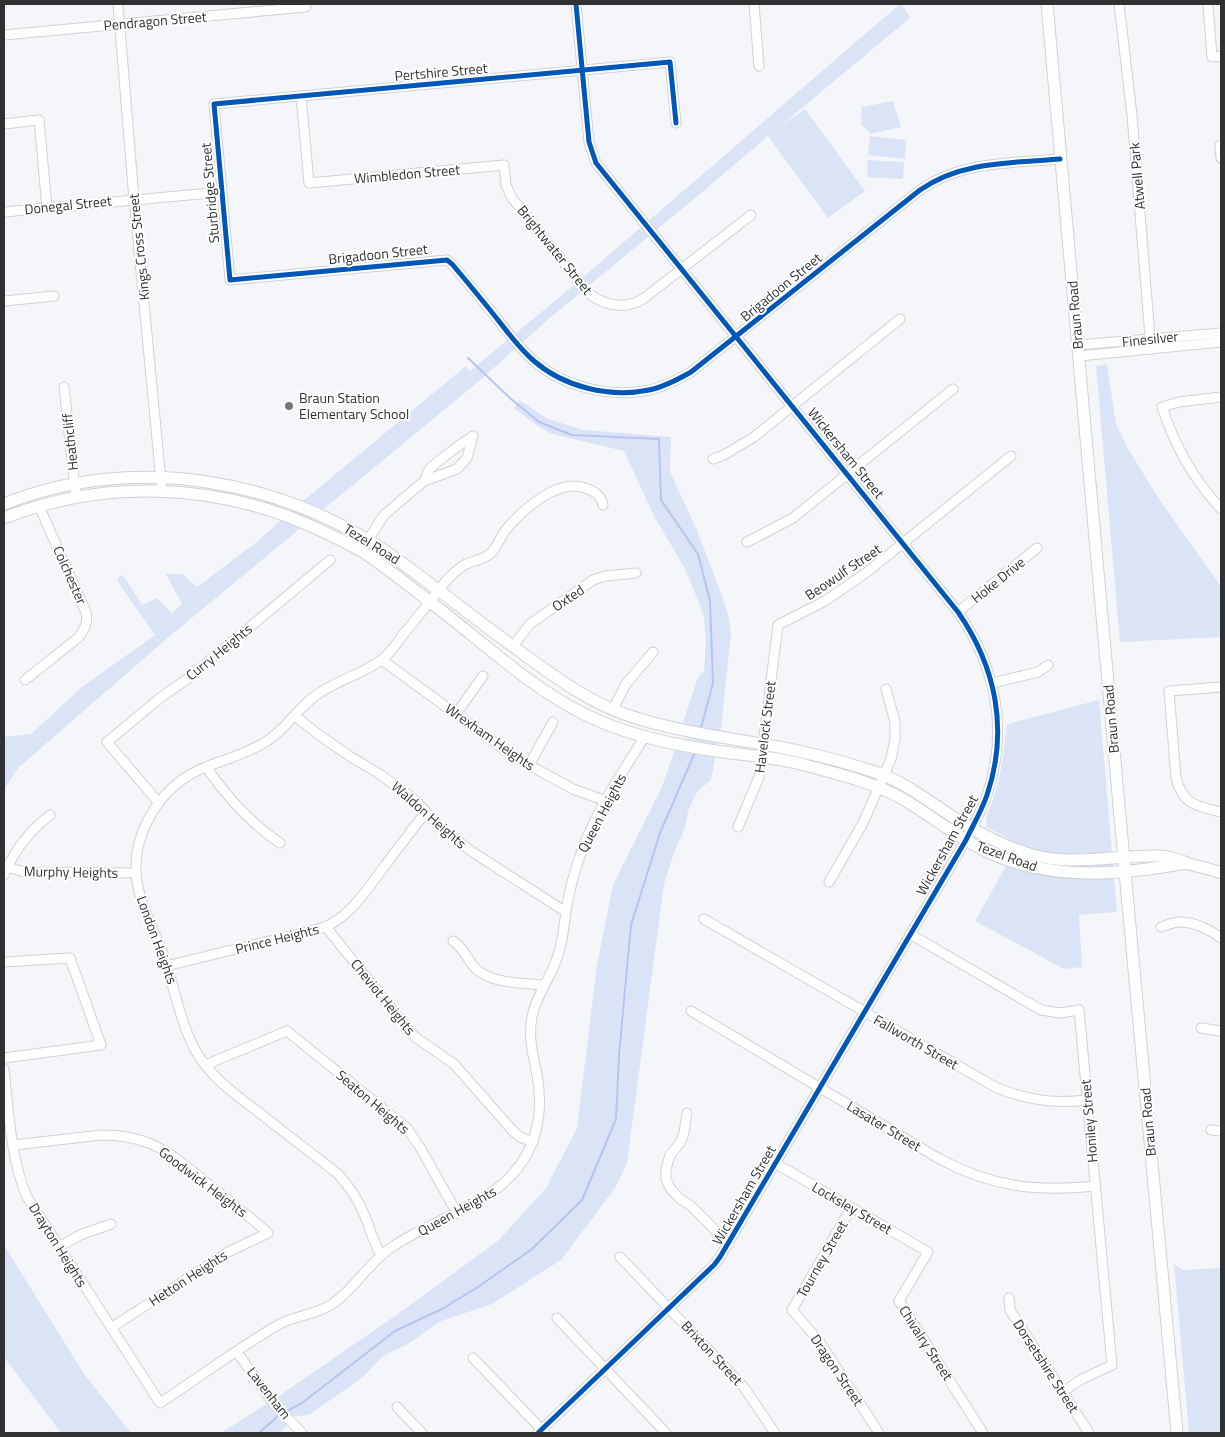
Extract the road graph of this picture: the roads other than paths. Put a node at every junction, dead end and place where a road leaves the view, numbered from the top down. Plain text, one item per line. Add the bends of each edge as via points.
1 (118, 4) edge
2 (576, 4) edge
3 (754, 4) edge
4 (1048, 4) edge
5 (1119, 4) edge
6 (1208, 4) edge
7 (306, 7) dead end
8 (118, 24) junction
9 (4, 35) edge
10 (1217, 56) edge
11 (759, 66) dead end
12 (582, 70) junction
13 (301, 96) junction
14 (214, 104) joint
15 (676, 123) dead end
16 (4, 124) edge
17 (1221, 145) edge
18 (1221, 158) edge
19 (1060, 159) junction
20 (504, 165) joint
21 (221, 192) junction
22 (134, 199) junction
23 (47, 208) junction
24 (4, 212) edge
25 (751, 215) dead end
26 (681, 269) junction
27 (230, 280) joint
28 (54, 296) dead end
29 (4, 301) edge
30 (900, 319) dead end
31 (1221, 333) edge
32 (737, 337) junction
33 (1150, 340) junction
34 (1221, 342) edge
35 (1151, 349) junction
36 (1078, 351) junction
37 (64, 386) dead end
38 (953, 389) dead end
39 (1221, 397) edge
40 (793, 405) junction
41 (1011, 456) dead end
42 (713, 459) dead end
43 (848, 474) junction
44 (424, 481) junction
45 (74, 484) junction
46 (162, 485) junction
47 (76, 497) junction
48 (4, 504) edge
49 (603, 505) dead end
50 (39, 506) junction
51 (1221, 509) edge
52 (4, 518) edge
53 (368, 540) junction
54 (747, 542) dead end
55 (904, 542) junction
56 (1037, 548) dead end
57 (330, 560) dead end
58 (636, 573) dead end
59 (438, 591) junction
60 (430, 602) junction
61 (958, 612) junction
62 (778, 625) joint
63 (513, 646) junction
64 (653, 652) dead end
65 (382, 660) junction
66 (1048, 665) dead end
67 (483, 676) dead end
68 (25, 680) dead end
69 (992, 683) junction
70 (1221, 687) edge
71 (886, 689) dead end
72 (613, 709) junction
73 (456, 714) junction
74 (295, 716) junction
75 (553, 722) dead end
76 (701, 734) junction
77 (645, 736) junction
78 (762, 744) junction
79 (697, 747) junction
80 (760, 757) junction
81 (529, 765) junction
82 (206, 768) junction
83 (884, 775) junction
84 (878, 787) junction
85 (606, 801) junction
86 (159, 803) junction
87 (426, 812) junction
88 (1221, 812) edge
89 (50, 815) dead end
90 (738, 826) dead end
91 (972, 828) junction
92 (966, 840) junction
93 (280, 843) dead end
94 (1124, 858) junction
95 (1186, 863) junction
96 (6, 871) edge
97 (1125, 872) junction
98 (1221, 872) edge
99 (136, 873) junction
100 (829, 882) dead end
101 (566, 912) junction
102 (704, 919) dead end
103 (326, 927) junction
104 (1160, 927) dead end
105 (910, 934) junction
106 (1221, 938) edge
107 (453, 942) dead end
108 (4, 962) edge
109 (166, 966) junction
110 (544, 985) junction
111 (691, 1011) dead end
112 (864, 1011) junction
113 (1201, 1028) dead end
114 (1221, 1031) edge
115 (4, 1058) edge
116 (205, 1065) junction
117 (4, 1069) edge
118 (820, 1086) junction
119 (1087, 1100) junction
120 (687, 1113) dead end
121 (1211, 1130) dead end
122 (1221, 1131) edge
123 (532, 1142) junction
124 (14, 1145) junction
125 (775, 1163) junction
126 (1095, 1186) junction
127 (851, 1208) junction
128 (457, 1213) junction
129 (111, 1224) dead end
130 (268, 1233) joint
131 (729, 1244) junction
132 (59, 1246) junction
133 (928, 1252) joint
134 (381, 1255) junction
135 (620, 1257) dead end
136 (1009, 1298) dead end
137 (669, 1307) junction
138 (792, 1310) joint
139 (557, 1318) dead end
140 (111, 1328) junction
141 (237, 1352) junction
142 (473, 1358) dead end
143 (605, 1369) junction
144 (1062, 1392) junction
145 (160, 1404) joint
146 (397, 1407) dead end
147 (542, 1432) edge
148 (302, 1433) edge
149 (422, 1433) edge
150 (666, 1433) edge
151 (775, 1433) edge
152 (879, 1433) edge
153 (983, 1433) edge
154 (1089, 1433) edge
155 (1177, 1433) edge

1 - 8 street, Kings Cross Street
2 - 12 street, Wickersham Street
3 - 11 street
4 - 19 main road, Braun Road
5 - 33 street, Atwell Park via 1132,115
6 - 10 street
7 - 8 street, Pendragon Street
8 - 9 street, Pendragon Street
8 - 22 street, Kings Cross Street
12 - 13 street, Pertshire Street
12 - 15 street, Pertshire Street via 670,62
12 - 26 street, Wickersham Street via 589,142 596,162
13 - 14 street, Pertshire Street
13 - 20 street, Wimbledon Street via 309,183
14 - 21 street, Sturbridge Street
16 - 23 street via 39,120
17 - 18 street
19 - 32 street, Brigadoon Street via 973,167 940,178 912,196
19 - 36 main road, Braun Road
20 - 26 street, Brightwater Street via 506,185 512,198 589,294 600,302 622,306 639,301
21 - 22 street, Donegal Street
21 - 27 street, Sturbridge Street
22 - 23 street, Donegal Street
22 - 46 street, Kings Cross Street
23 - 24 street, Donegal Street
25 - 26 street, Brightwater Street
26 - 32 street, Wickersham Street
27 - 32 street, Brigadoon Street via 447,260 535,362 574,384 609,392 635,392 664,386 691,372
28 - 29 street
30 - 40 street
31 - 33 street, Finesilver
32 - 40 street, Wickersham Street
33 - 35 street, Atwell Park
33 - 36 street, Finesilver
34 - 35 street, Finesilver
35 - 36 street, Finesilver
36 - 94 main road, Braun Road
37 - 45 street, Heathcliff
38 - 43 street
39 - 51 street via 1162,407 1180,453
40 - 42 street via 740,446
40 - 43 street, Wickersham Street
41 - 55 street, Beowulf Street
43 - 54 street via 793,518
43 - 55 street, Wickersham Street
44 - 44 street via 457,469 467,458 473,436 436,463
44 - 53 street via 384,515
45 - 46 main road, Tezel Road via 120,478
45 - 47 street, Heathcliff
45 - 48 main road, Tezel Road
46 - 47 main road, Tezel Road
46 - 53 main road, Tezel Road via 215,484 270,496 337,522
46 - 60 main road, Tezel Road via 283,514 362,552
47 - 50 main road, Tezel Road
49 - 59 street, London Heights via 598,494 584,487 553,490 512,523 491,553 456,571
50 - 52 main road, Tezel Road
50 - 68 street, Colchester via 87,618 79,637
53 - 59 main road, Tezel Road
55 - 61 street, Wickersham Street
55 - 62 street, Beowulf Street via 824,601
56 - 61 street, Hoke Drive
57 - 86 street, Curry Heights via 108,742
58 - 63 street, Oxted via 593,580 530,624
59 - 60 street, London Heights
59 - 63 main road, Tezel Road
60 - 65 street, London Heights
60 - 77 main road, Tezel Road via 522,673 587,716
61 - 69 street, Wickersham Street via 979,646
62 - 78 street, Havelock Street
63 - 72 main road, Tezel Road via 591,700
64 - 72 street via 626,684
65 - 73 street, Wrexham Heights
65 - 74 street, London Heights via 315,696
66 - 69 street via 1038,672
67 - 73 street
69 - 91 street, Wickersham Street via 998,728 996,758 987,796
70 - 88 street via 1168,691 1178,788 1197,806
71 - 83 street via 894,714 895,739
72 - 76 main road, Tezel Road
73 - 81 street, Wrexham Heights
74 - 82 street, London Heights via 256,748
74 - 87 street, Waldon Heights via 397,786
75 - 81 street
76 - 78 main road, Tezel Road
76 - 79 street
77 - 79 main road, Tezel Road
77 - 85 street, Queen Heights
78 - 80 street, Havelock Street
78 - 83 main road, Tezel Road via 814,754
79 - 80 main road, Tezel Road
80 - 84 main road, Tezel Road via 806,765
80 - 90 street, Havelock Street via 757,784
81 - 85 street, Wrexham Heights via 573,789
82 - 86 street, London Heights via 180,782
82 - 93 street via 236,807
83 - 84 street
83 - 91 main road, Tezel Road
84 - 92 main road, Tezel Road via 902,798
84 - 100 street via 863,823
85 - 101 street, Queen Heights via 579,856
86 - 99 street, London Heights via 141,838
87 - 101 street, Waldon Heights via 471,851
87 - 103 street, Prince Heights via 360,898 340,919
89 - 96 street via 25,838
91 - 92 street, Wickersham Street
91 - 94 main road, Tezel Road via 1034,855 1070,860
92 - 97 main road, Tezel Road via 990,853 1042,869 1089,874
92 - 105 street, Wickersham Street
94 - 95 main road, Tezel Road via 1159,856
94 - 97 main road, Braun Road
95 - 97 main road, Tezel Road
95 - 98 main road, Tezel Road
96 - 99 street, Murphy Heights
97 - 155 main road, Braun Road
99 - 109 street, London Heights via 143,906
101 - 110 street, Queen Heights via 558,958
102 - 112 street, Fallworth Street
103 - 109 street, Prince Heights
103 - 123 street, Cheviot Heights via 415,1037 454,1064 512,1131
104 - 106 street via 1189,923
105 - 112 street, Wickersham Street
105 - 119 street, Honiley Street via 1041,1010 1060,1013 1079,1010
107 - 110 street via 486,976
108 - 115 street via 70,958 101,1045
109 - 116 street, London Heights via 189,1036
110 - 123 street, Queen Heights via 534,1007 531,1027 540,1104
111 - 118 street, Lasater Street
112 - 118 street, Wickersham Street
112 - 119 street, Fallworth Street via 985,1082 1010,1093 1040,1101
113 - 114 street
116 - 128 street, Seaton Heights via 287,1032 406,1128
116 - 134 street, London Heights via 228,1088 338,1174 359,1203
117 - 124 street, Drayton Heights
118 - 125 street, Wickersham Street
118 - 126 street, Lasater Street via 938,1158 974,1175 1043,1189
119 - 126 street, Honiley Street
120 - 131 street via 680,1144 670,1154 666,1179 679,1198
121 - 122 street
123 - 128 street, Queen Heights via 517,1168 498,1189
124 - 130 street, Goodwick Heights via 101,1135 139,1140 173,1156
124 - 132 street, Drayton Heights via 18,1173 25,1191
125 - 127 street, Locksley Street
125 - 131 street, Wickersham Street
126 - 144 street, Honiley Street via 1112,1365
127 - 133 street, Locksley Street
127 - 138 street, Tourney Street
128 - 134 street, Queen Heights
129 - 132 street
130 - 140 street, Hetton Heights via 228,1252
131 - 137 street, Wickersham Street via 714,1265
132 - 140 street, Drayton Heights
133 - 153 street, Chivalry Street via 899,1301
134 - 141 street, Queen Heights via 336,1301 319,1311 278,1324
135 - 137 street, Brixton Street
136 - 144 street, Dorsetshire Street via 1010,1310
137 - 143 street, Wickersham Street
137 - 151 street, Brixton Street via 743,1386
138 - 152 street, Dragon Street via 820,1341
139 - 143 street
140 - 145 street, Drayton Heights
141 - 145 street, Queen Heights
141 - 148 street, Lavenham via 274,1404
142 - 147 street
143 - 147 street, Wickersham Street
143 - 150 street
144 - 154 street, Dorsetshire Street
146 - 149 street

